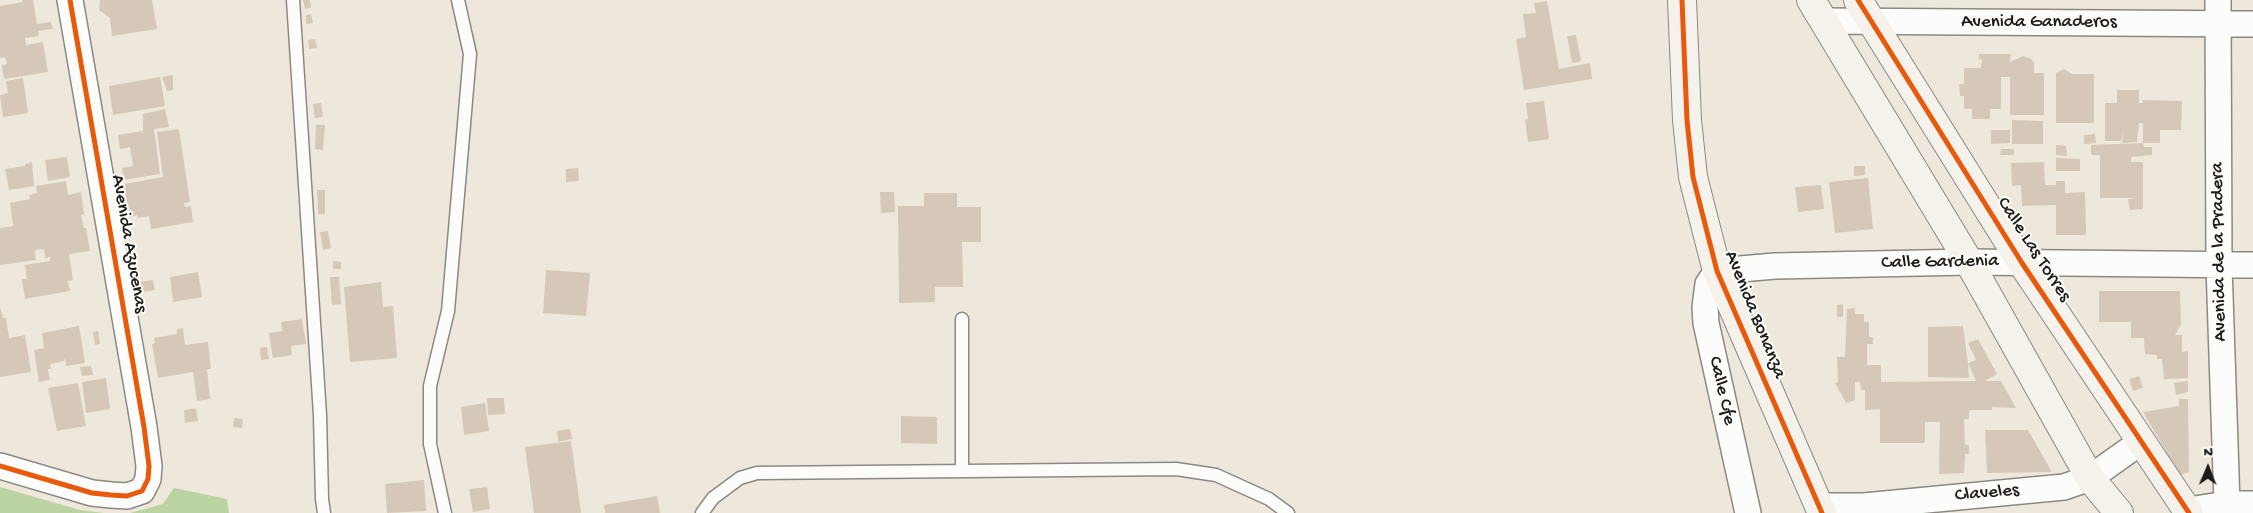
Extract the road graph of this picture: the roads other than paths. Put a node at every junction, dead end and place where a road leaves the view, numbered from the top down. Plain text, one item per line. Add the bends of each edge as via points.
1 (70, 0) edge
2 (293, 0) edge
3 (458, 0) edge
4 (1682, 0) edge
5 (1818, 11) edge
6 (1864, 11) edge
7 (2218, 12) edge
8 (2253, 24) edge
9 (1969, 262) junction
10 (2022, 263) junction
11 (2219, 266) junction
12 (2253, 266) edge
13 (1717, 271) junction
14 (962, 319) dead end
15 (2142, 441) junction
16 (0, 466) edge
17 (962, 471) junction
18 (2090, 478) junction
19 (2227, 504) junction
20 (2253, 504) edge
21 (1820, 509) edge
22 (1866, 510) edge
23 (2188, 511) edge
24 (324, 513) edge
25 (445, 513) edge
26 (702, 513) edge
27 (1288, 513) edge
28 (1748, 513) edge
29 (2119, 513) edge

1 - 16 street, Avenida Azucenas via 144,427 148,479 142,492 127,496 92,493
2 - 24 lane
3 - 25 lane via 470,54 448,311 430,386 430,444
4 - 13 street, Avenida Bonanza via 1686,120 1693,177
5 - 6 street, Avenida Ganaderos
5 - 9 street
6 - 7 street, Avenida Ganaderos
6 - 10 street, Calle Las Torres
7 - 8 street, Avenida Ganaderos
7 - 11 street, Avenida de la Pradera
9 - 10 street, Calle Gardenia
9 - 13 street, Calle Gardenia via 1775,266
9 - 18 street
10 - 11 street, Calle Gardenia
10 - 15 street, Calle Las Torres
11 - 12 street, Calle Gardenia
11 - 19 street, Avenida de la Pradera
13 - 21 street, Avenida Bonanza
13 - 28 street, Calle Cfe via 1708,284 1706,323
14 - 17 lane
15 - 18 street, Claveles
15 - 23 street, Calle Las Torres
17 - 26 lane via 757,473 740,478 714,498
17 - 27 lane via 1176,469 1216,475 1269,499
18 - 22 street, Claveles via 2064,487
18 - 29 street
19 - 20 street
19 - 23 street
21 - 22 street, Claveles

